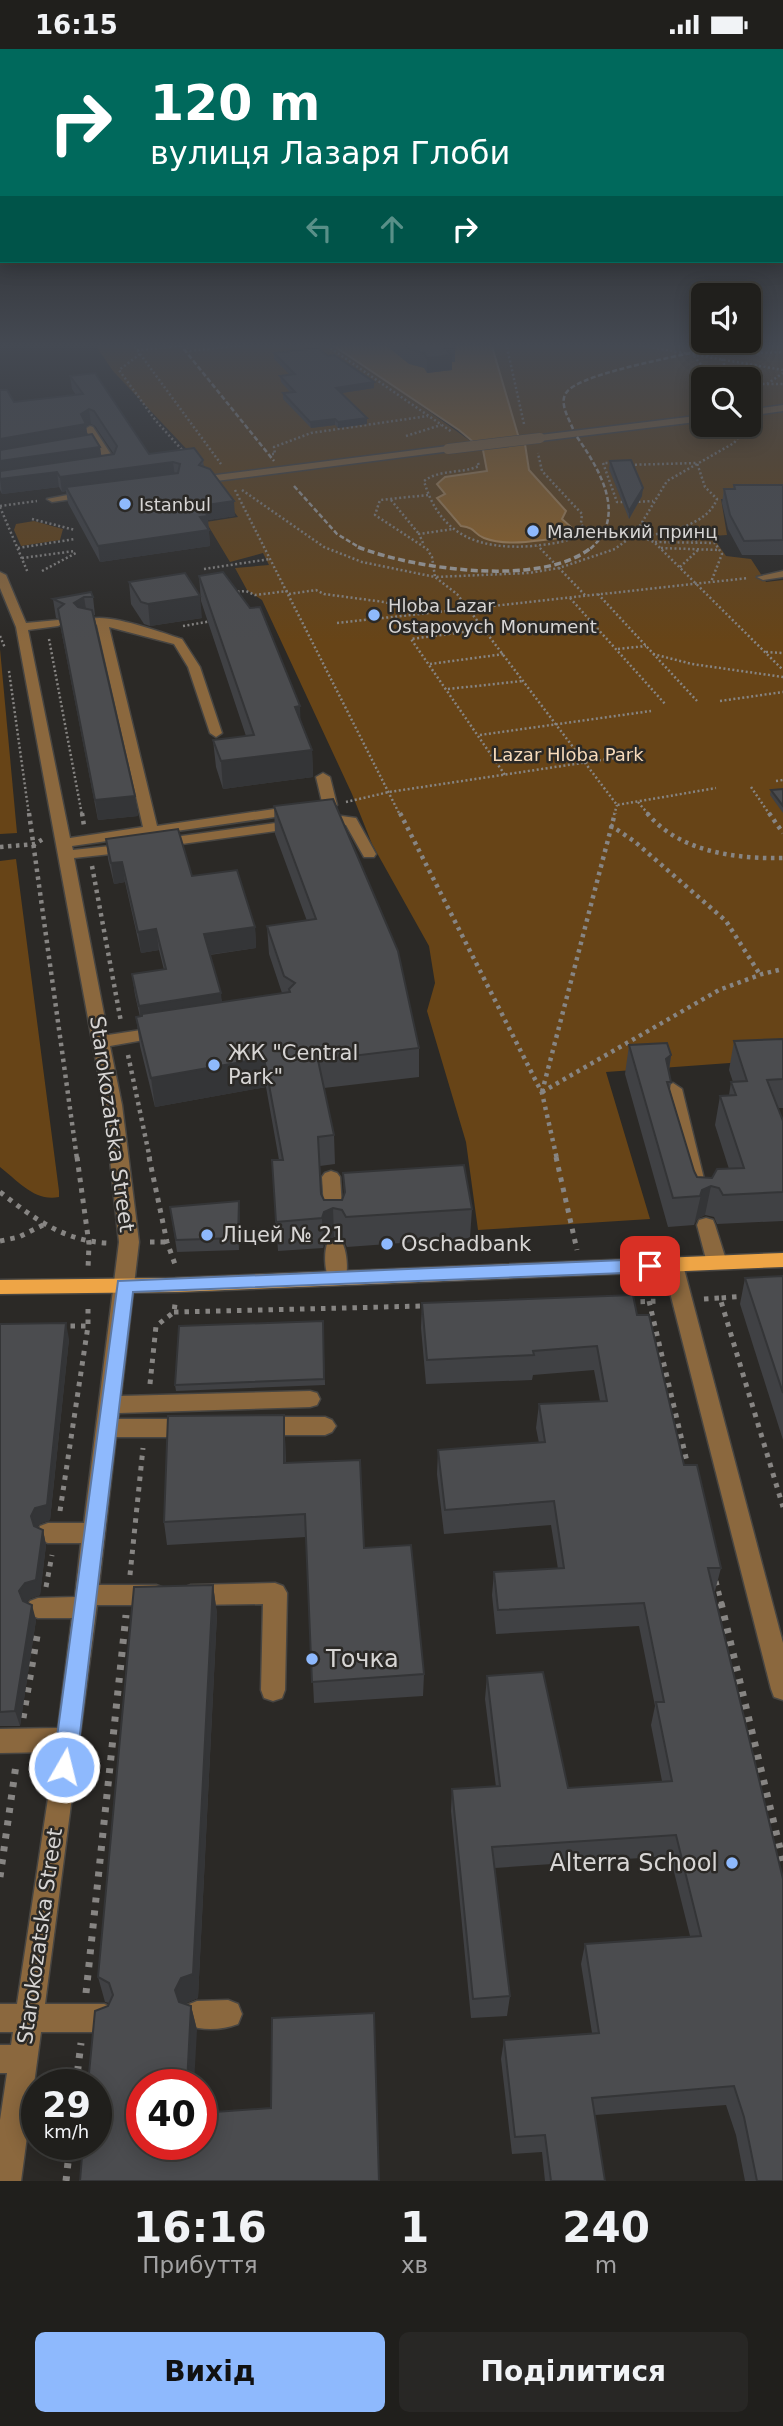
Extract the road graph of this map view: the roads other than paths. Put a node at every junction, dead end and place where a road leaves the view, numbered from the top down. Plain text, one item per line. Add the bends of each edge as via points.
1 (99, 442) edge
2 (542, 442) edge
3 (85, 470) edge
4 (210, 479) edge
5 (107, 492) edge
6 (52, 499) road end
7 (783, 574) edge
8 (0, 575) edge
9 (763, 577) road end
10 (85, 621) edge
11 (102, 621) junction
12 (58, 623) edge
13 (22, 627) junction
14 (216, 733) dead end
15 (323, 777) dead end
16 (151, 832) junction
17 (65, 849) junction
18 (369, 854) dead end
19 (178, 1029) edge
20 (101, 1041) junction
21 (673, 1089) dead end
22 (331, 1177) dead end
23 (700, 1199) edge
24 (334, 1222) edge
25 (706, 1225) dead end
26 (335, 1247) dead end
27 (783, 1260) edge
28 (717, 1263) junction
29 (673, 1265) junction
30 (337, 1277) junction
31 (125, 1285) junction
32 (0, 1287) edge
33 (310, 1399) dead end
34 (108, 1417) junction
35 (324, 1426) dead end
36 (214, 1427) edge
37 (242, 1427) edge
38 (52, 1533) road end
39 (94, 1533) junction
40 (85, 1601) junction
41 (40, 1608) road end
42 (783, 1689) edge
43 (274, 1690) dead end
44 (10, 1740) edge
45 (69, 1740) junction
46 (228, 2014) dead end
47 (197, 2015) dead end
48 (14, 2018) edge
49 (104, 2018) edge
50 (11, 2059) edge
51 (6, 2181) edge

1 - 3 street via 110,466
2 - 4 street, bridge via 448,449
5 - 6 street
7 - 9 street
8 - 13 street, Starokozatska Street
10 - 11 street
11 - 14 street via 178,642 194,667
11 - 16 street
12 - 13 street
13 - 17 street, Starokozatska Street
15 - 16 street via 330,805
16 - 17 street
17 - 18 street via 334,819 351,821
17 - 20 street, Starokozatska Street
19 - 20 street
20 - 31 street, Starokozatska Street via 129,1243
21 - 23 street
22 - 24 street
25 - 28 street
26 - 30 street
27 - 28 main road
28 - 29 main road
29 - 30 main road
29 - 42 street
30 - 31 main road
31 - 32 main road
31 - 34 street, Starokozatska Street
33 - 34 street
34 - 36 street
34 - 39 street, Starokozatska Street
35 - 37 street
38 - 39 street
39 - 40 street, Starokozatska Street
40 - 41 street
40 - 43 street via 275,1593
40 - 45 street, Starokozatska Street
44 - 45 street
45 - 48 street, Starokozatska Street
46 - 47 street
48 - 49 street
48 - 50 street, Starokozatska Street
50 - 51 street, Starokozatska Street

